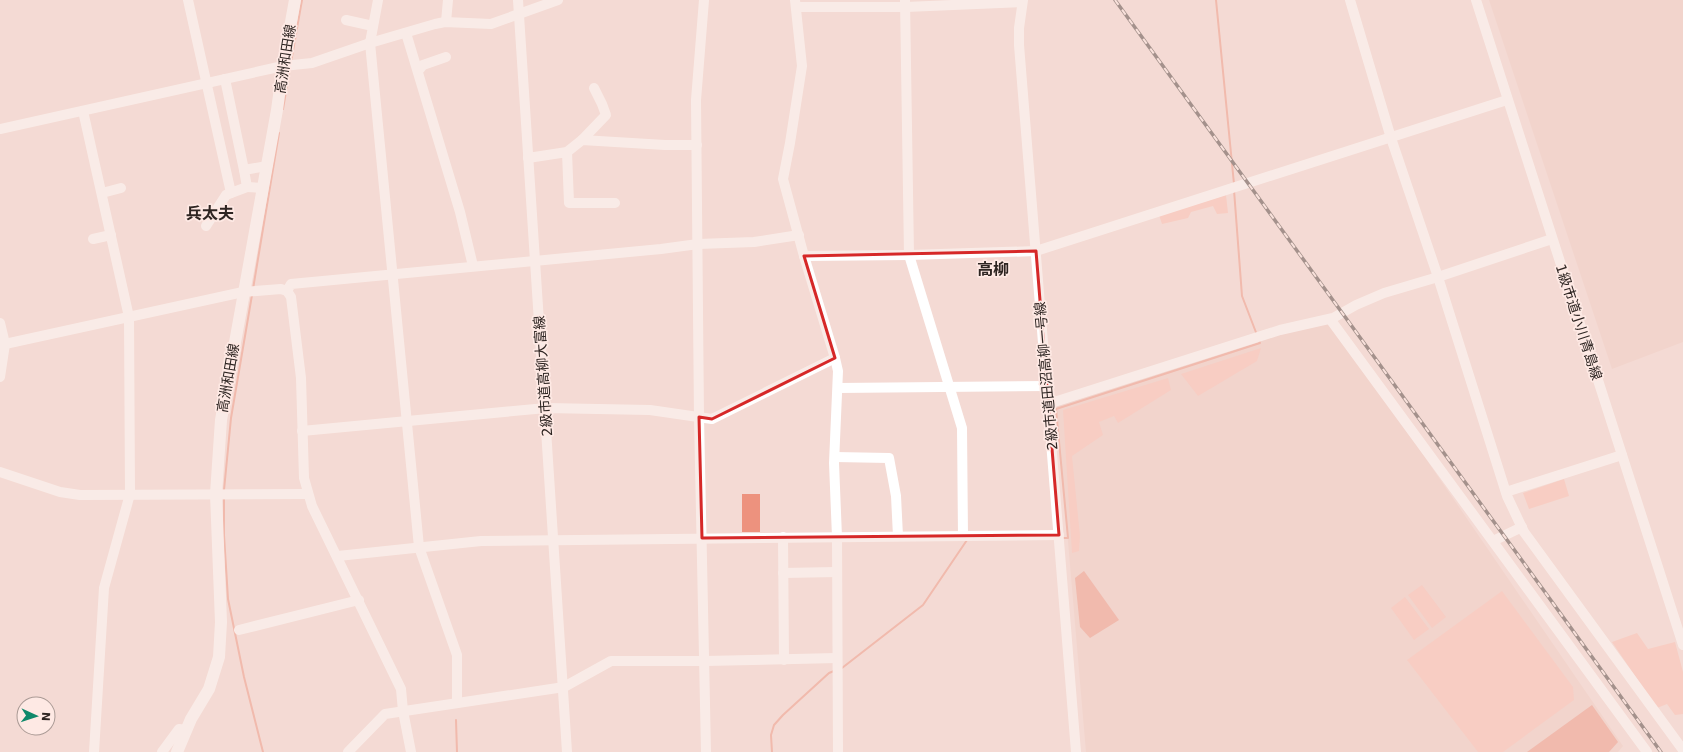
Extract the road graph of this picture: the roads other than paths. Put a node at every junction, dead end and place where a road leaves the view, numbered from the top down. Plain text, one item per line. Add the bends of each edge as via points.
1 (188, 0) edge
2 (295, 0) edge
3 (378, 0) edge
4 (448, 0) edge
5 (518, 0) edge
6 (558, 0) edge
7 (704, 0) edge
8 (1350, 0) edge
9 (1476, 0) edge
10 (1022, 1) edge
11 (906, 3) edge
12 (796, 4) edge
13 (519, 14) junction
14 (346, 20) dead end
15 (446, 22) junction
16 (374, 26) junction
17 (406, 33) junction
18 (370, 43) junction
19 (446, 57) dead end
20 (283, 66) junction
21 (418, 71) junction
22 (225, 79) junction
23 (206, 83) junction
24 (594, 88) dead end
25 (1507, 100) junction
26 (83, 111) junction
27 (0, 129) edge
28 (1391, 138) junction
29 (582, 140) junction
30 (697, 145) junction
31 (567, 152) junction
32 (528, 158) junction
33 (267, 166) junction
34 (244, 170) junction
35 (247, 187) junction
36 (121, 188) dead end
37 (263, 188) junction
38 (102, 193) junction
39 (231, 193) junction
40 (615, 204) dead end
41 (206, 226) dead end
42 (111, 235) junction
43 (799, 235) junction
44 (92, 239) dead end
45 (1552, 239) junction
46 (698, 244) junction
47 (1036, 251) junction
48 (909, 255) junction
49 (804, 256) junction
50 (536, 261) junction
51 (473, 266) junction
52 (392, 275) junction
53 (1438, 277) junction
54 (287, 291) junction
55 (243, 292) junction
56 (129, 317) junction
57 (1330, 319) junction
58 (0, 323) edge
59 (5, 344) junction
60 (835, 358) junction
61 (0, 377) edge
62 (1047, 386) junction
63 (949, 387) junction
64 (838, 388) junction
65 (1048, 404) junction
66 (546, 408) junction
67 (699, 416) junction
68 (407, 421) junction
69 (302, 431) junction
70 (1622, 455) junction
71 (835, 457) junction
72 (0, 472) edge
73 (1506, 492) junction
74 (130, 494) junction
75 (216, 494) junction
76 (308, 494) junction
77 (1522, 527) junction
78 (1059, 535) junction
79 (837, 536) junction
80 (898, 536) junction
81 (963, 536) junction
82 (783, 537) junction
83 (702, 538) junction
84 (553, 540) junction
85 (1492, 541) junction
86 (419, 547) junction
87 (338, 556) junction
88 (836, 572) junction
89 (783, 573) junction
90 (359, 600) junction
91 (239, 630) dead end
92 (1683, 645) edge
93 (837, 658) junction
94 (784, 660) junction
95 (705, 661) junction
96 (564, 687) junction
97 (457, 703) junction
98 (403, 711) junction
99 (186, 730) junction
100 (1683, 750) edge
101 (94, 752) edge
102 (162, 752) edge
103 (177, 752) edge
104 (348, 752) edge
105 (411, 752) edge
106 (567, 752) edge
107 (706, 752) edge
108 (838, 752) edge
109 (1076, 752) edge
110 (1647, 752) edge

1 - 23 street
2 - 20 main road, 高洲和田線
3 - 16 street
4 - 15 street
5 - 13 street, 2級市道高柳大富線
6 - 13 street
7 - 30 street via 696,100
8 - 28 street
9 - 25 street, 1級市道小川青島線
10 - 11 street
10 - 47 street, 2級市道田沼高柳一号線 via 1019,45
11 - 12 street
11 - 48 street
12 - 43 street via 802,66 783,179
13 - 15 street via 491,24
13 - 32 street, 2級市道高柳大富線
14 - 16 street
15 - 17 street
16 - 18 street
17 - 18 street
17 - 21 street
18 - 20 street via 312,63
18 - 52 street
19 - 21 street via 423,65
20 - 22 street
20 - 33 main road, 高洲和田線
21 - 51 street via 460,212
22 - 23 street
22 - 34 street
23 - 26 street
23 - 39 street
24 - 29 street via 606,115
25 - 28 street
25 - 45 street, 1級市道小川青島線
26 - 27 street
26 - 38 street
28 - 47 street
28 - 53 street
29 - 30 street
29 - 31 street
30 - 46 street
31 - 32 street
31 - 40 street via 568,203
32 - 50 street, 2級市道高柳大富線
33 - 34 street
33 - 37 main road, 高洲和田線
34 - 35 street
35 - 37 street
35 - 39 street
36 - 38 street
37 - 55 main road, 高洲和田線
38 - 42 street
39 - 41 street via 226,195
42 - 44 street
42 - 56 street
43 - 46 street via 754,242
43 - 49 street
45 - 53 street
45 - 70 street, 1級市道小川青島線
46 - 50 street
46 - 67 street
47 - 48 street
47 - 62 street, 2級市道田沼高柳一号線
48 - 49 street
48 - 63 street
49 - 60 street
50 - 51 street
50 - 66 street, 2級市道高柳大富線
51 - 52 street
52 - 54 street via 291,284
52 - 68 street
53 - 57 street via 1384,293
53 - 73 street
54 - 55 street via 281,289
54 - 69 street via 291,296 302,378
55 - 56 street
55 - 75 main road, 高洲和田線 via 221,420
56 - 59 street
56 - 74 street
57 - 65 street via 1280,330
57 - 85 street
58 - 59 street
59 - 61 street
60 - 64 street
60 - 67 street via 712,419
62 - 63 street
62 - 65 street, 2級市道田沼高柳一号線
63 - 64 street
63 - 81 street via 962,428
64 - 71 street
65 - 78 street, 2級市道田沼高柳一号線
66 - 67 street via 650,410
66 - 68 street
66 - 84 street, 2級市道高柳大富線
67 - 83 street
68 - 69 street
68 - 86 street
69 - 76 street via 304,478
70 - 73 street
70 - 92 street, 1級市道小川青島線
71 - 79 street
71 - 80 street via 889,458 896,496
72 - 74 street via 60,492 80,495
73 - 77 street
74 - 75 street
74 - 101 street via 104,588
75 - 76 street
75 - 99 main road, 高洲和田線 via 219,657 209,689
76 - 87 street
77 - 85 street
77 - 100 street
78 - 81 street
78 - 109 street, 2級市道田沼高柳一号線
79 - 80 street
79 - 82 street
79 - 88 street
80 - 81 street
82 - 83 street
82 - 89 street
83 - 84 street
83 - 95 street
84 - 86 street via 481,541
84 - 96 street, 2級市道高柳大富線
85 - 110 street
86 - 87 street
86 - 97 street via 457,656
87 - 90 street
88 - 89 street
88 - 93 street
89 - 94 street
90 - 91 street
90 - 98 street via 401,689
93 - 94 street
93 - 108 street
94 - 95 street
95 - 96 street via 611,661
95 - 107 street
96 - 97 street
96 - 106 street, 2級市道高柳大富線
97 - 98 street
98 - 104 street via 385,714
98 - 105 street
99 - 102 street via 179,729
99 - 103 main road, 高洲和田線

